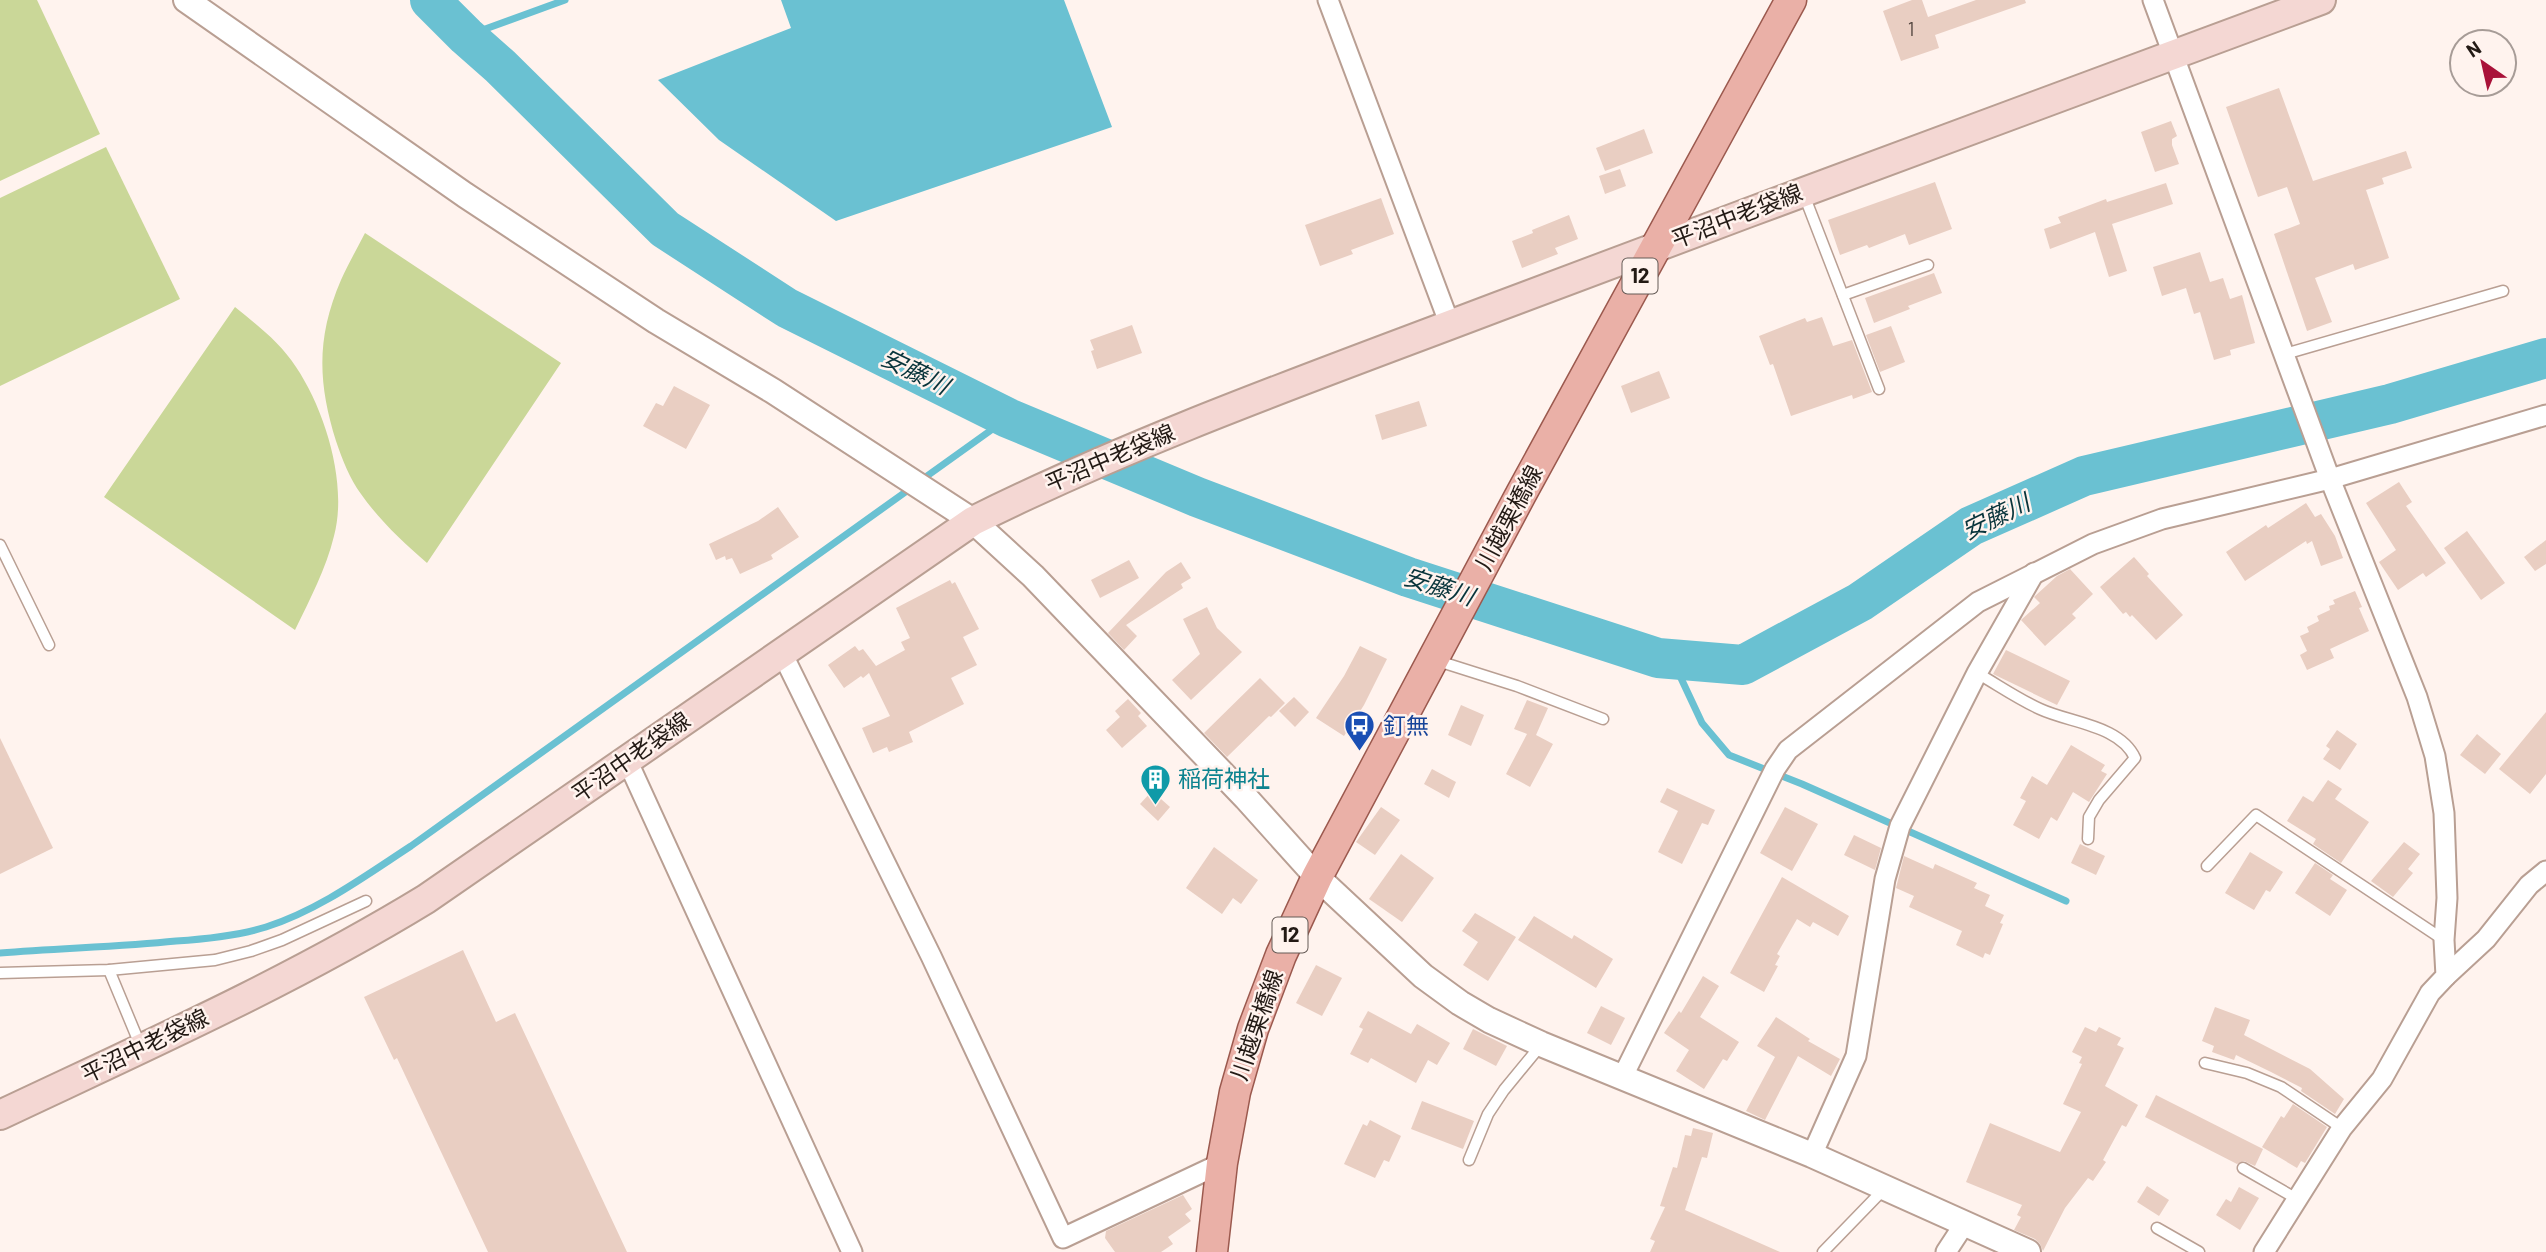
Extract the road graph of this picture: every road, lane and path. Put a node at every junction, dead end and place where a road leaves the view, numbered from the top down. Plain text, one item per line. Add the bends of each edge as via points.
1 (186, 0) edge
2 (1328, 0) edge
3 (1791, 0) edge
4 (2153, 0) edge
5 (2321, 0) edge
6 (2174, 55) junction
7 (1803, 191) junction
8 (1655, 247) junction
9 (1928, 265) dead end
10 (2503, 291) dead end
11 (1843, 295) junction
12 (1450, 325) junction
13 (2287, 359) junction
14 (1879, 389) dead end
15 (2546, 415) edge
16 (2329, 475) junction
17 (973, 521) junction
18 (0, 545) edge
19 (2034, 573) junction
20 (48, 645) dead end
21 (1438, 652) junction
22 (782, 653) junction
23 (1977, 673) junction
24 (1603, 719) dead end
25 (627, 760) junction
26 (2088, 839) dead end
27 (2207, 866) dead end
28 (2546, 871) edge
29 (1317, 877) junction
30 (366, 901) dead end
31 (2444, 940) junction
32 (109, 970) junction
33 (0, 973) edge
34 (2446, 976) junction
35 (1541, 1044) junction
36 (141, 1048) junction
37 (2205, 1063) dead end
38 (1623, 1076) junction
39 (0, 1115) edge
40 (2342, 1128) junction
41 (1812, 1155) junction
42 (1469, 1160) dead end
43 (1222, 1163) junction
44 (2243, 1168) dead end
45 (1885, 1187) junction
46 (2297, 1199) junction
47 (1965, 1223) junction
48 (2157, 1228) dead end
49 (852, 1252) edge
50 (1212, 1252) edge
51 (1823, 1252) edge
52 (1945, 1252) edge
53 (2028, 1252) edge
54 (2199, 1252) edge
55 (2264, 1252) edge

1 - 17 street via 465,195
2 - 12 street
3 - 8 main road, 川越栗橋線 / 12
4 - 6 street
5 - 6 main road, 平沼中老袋線
6 - 7 main road, 平沼中老袋線
6 - 13 street
7 - 8 main road, 平沼中老袋線
7 - 11 lane
8 - 12 main road, 平沼中老袋線
8 - 21 main road, 川越栗橋線 / 12
9 - 11 lane
10 - 13 lane
11 - 14 lane
12 - 17 main road, 平沼中老袋線 via 1186,425
13 - 16 street
15 - 16 street
16 - 19 street via 2162,519 2093,544
16 - 31 street via 2417,697 2435,756 2444,813
17 - 22 main road, 平沼中老袋線
17 - 29 street via 1042,585
18 - 20 lane
19 - 23 street
19 - 38 street via 1978,602 1788,750
21 - 24 lane
21 - 29 main road, 川越栗橋線 / 12
22 - 25 main road, 平沼中老袋線
22 - 43 street via 1063,1238
23 - 26 lane via 2040,709 2129,745 2135,758 2089,817
23 - 41 street via 1900,826 1885,878 1856,1055
25 - 36 main road, 平沼中老袋線 via 380,927
25 - 49 street
27 - 31 lane via 2256,815
28 - 34 street
29 - 35 street via 1442,990 1489,1020
29 - 43 main road, 川越栗橋線 / 12 via 1253,1030
30 - 32 lane via 251,951 215,960
31 - 34 street
32 - 33 lane
32 - 36 lane
34 - 40 street via 2430,993 2382,1079
35 - 38 street
35 - 42 lane via 1488,1114
36 - 39 main road, 平沼中老袋線
37 - 40 lane via 2281,1087
38 - 41 street
40 - 46 street
41 - 45 street
43 - 50 main road, 川越栗橋線 / 12
44 - 46 lane
45 - 47 street
45 - 51 lane
46 - 55 street
47 - 52 street
47 - 53 street
48 - 54 lane

